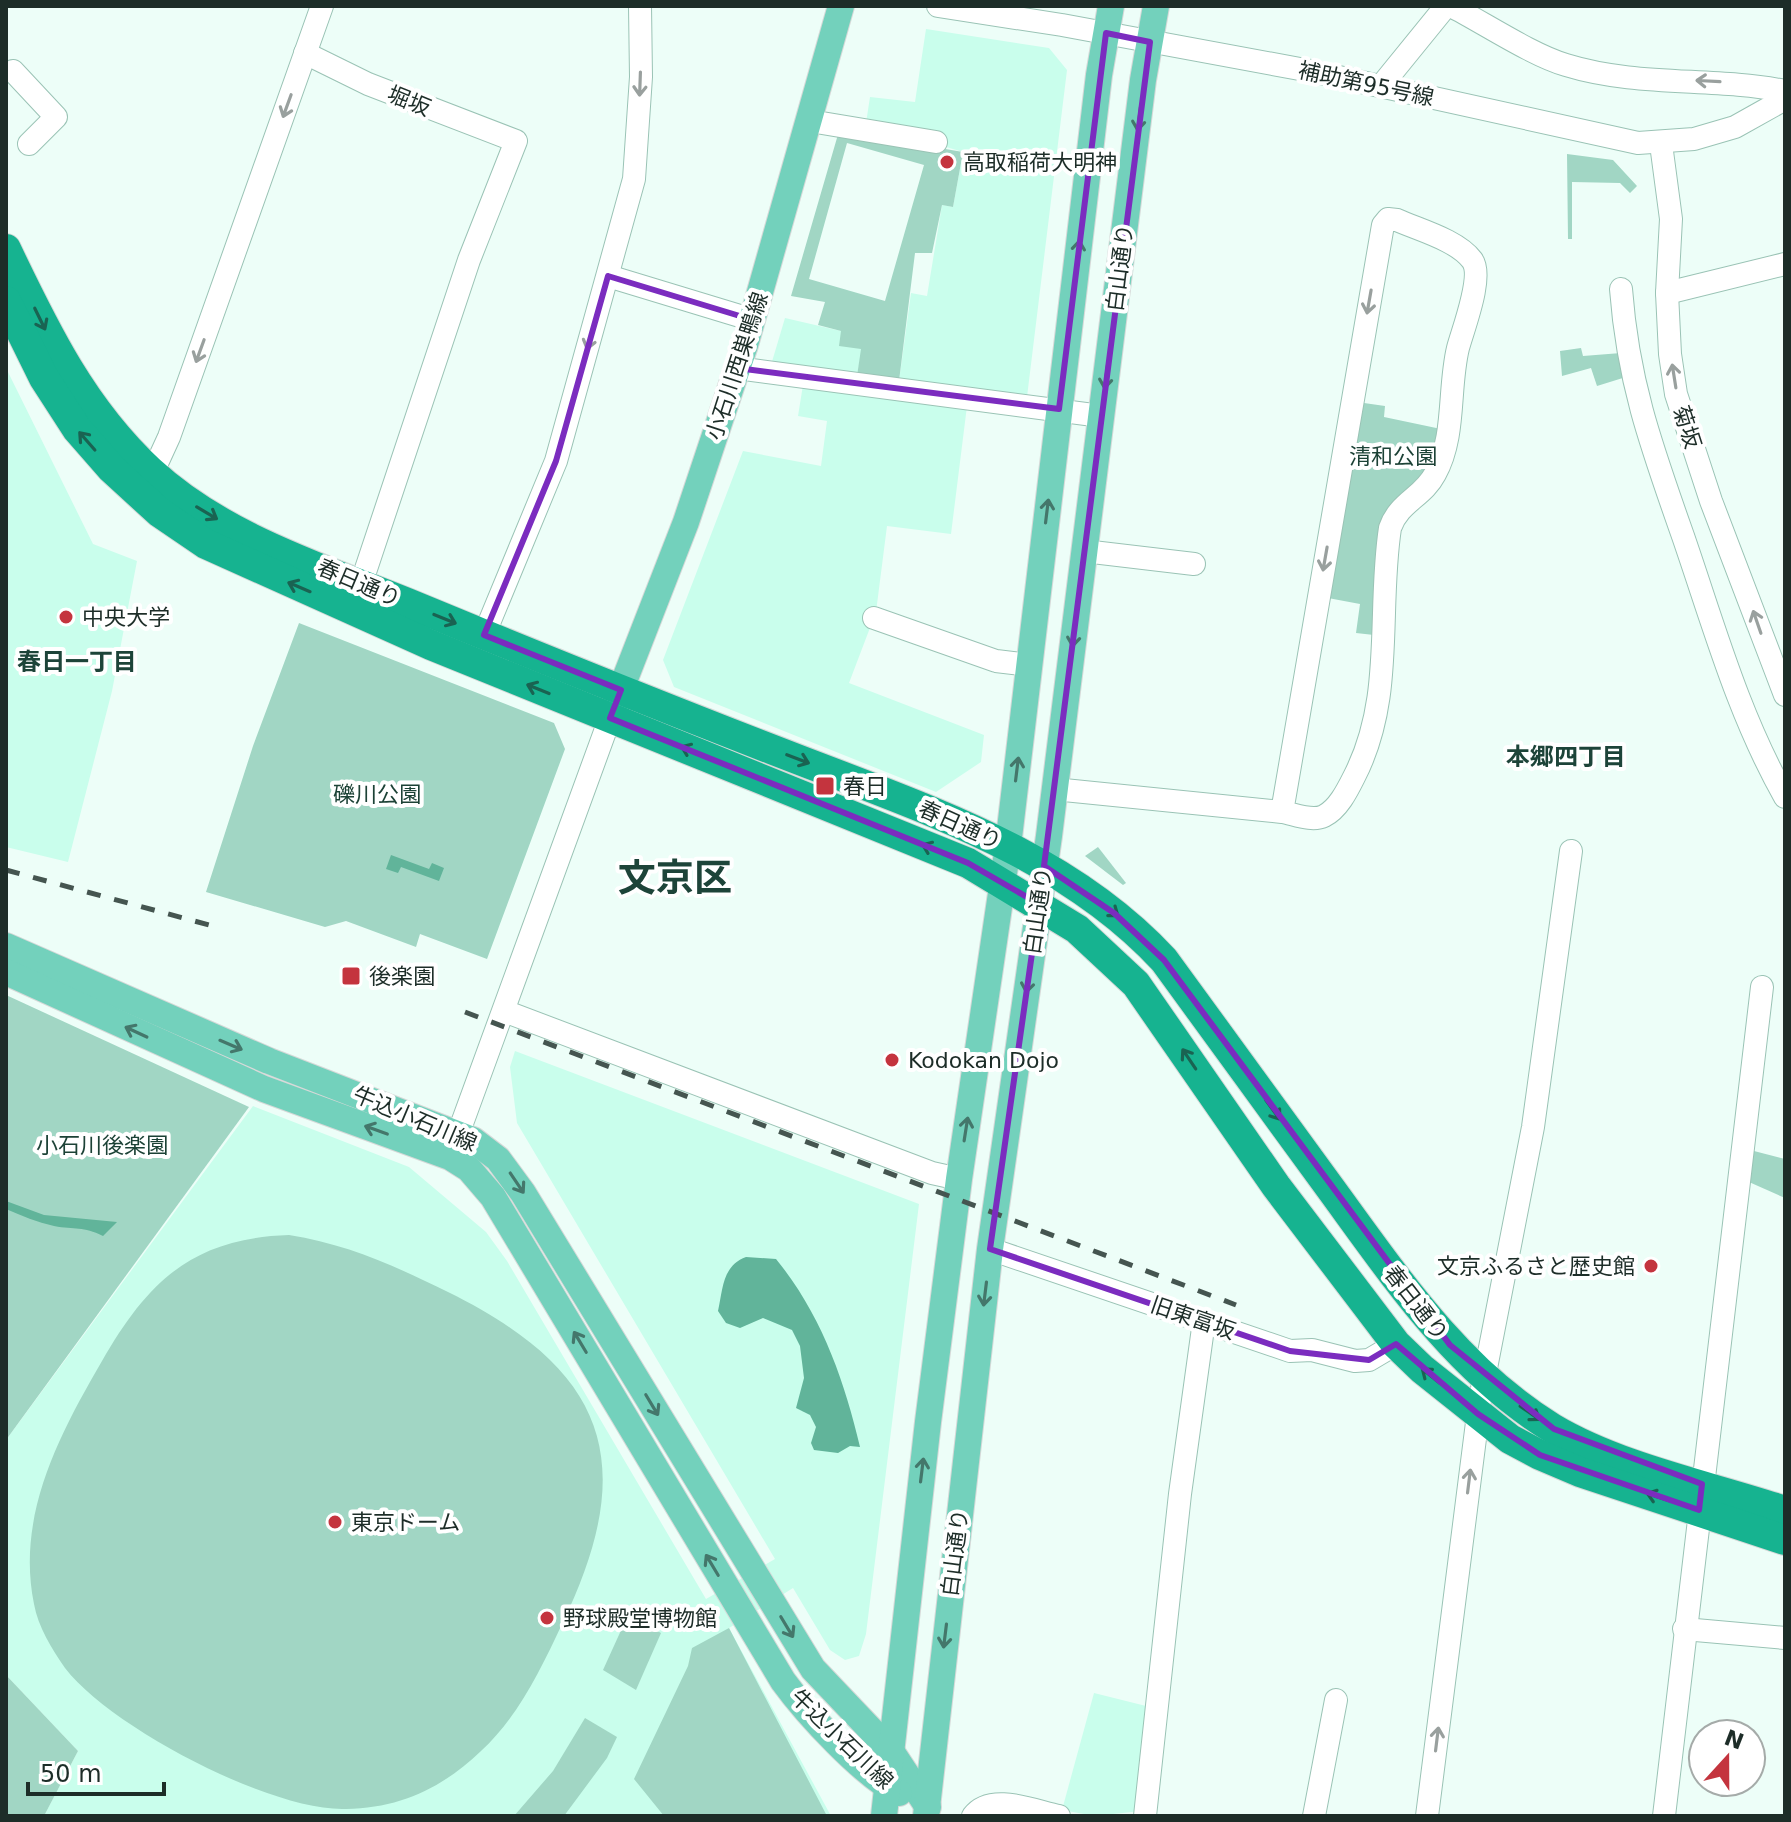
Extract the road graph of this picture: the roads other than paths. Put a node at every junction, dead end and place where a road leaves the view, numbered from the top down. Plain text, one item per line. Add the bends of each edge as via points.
1 (322, 6) edge
2 (640, 6) edge
3 (841, 6) edge
4 (938, 6) edge
5 (1111, 6) edge
6 (1156, 6) edge
7 (1448, 6) edge
8 (1106, 33) junction
9 (1150, 42) junction
10 (305, 53) junction
11 (13, 71) dead end
12 (1381, 86) junction
13 (1785, 91) edge
14 (1785, 99) edge
15 (810, 121) junction
16 (936, 142) dead end
17 (29, 144) dead end
18 (1661, 144) junction
19 (6, 249) edge
20 (1785, 264) edge
21 (608, 276) junction
22 (1621, 289) dead end
23 (1667, 293) junction
24 (6, 301) edge
25 (753, 320) junction
26 (737, 368) junction
27 (1059, 409) junction
28 (1101, 416) junction
29 (142, 481) junction
30 (1084, 551) junction
31 (1194, 564) dead end
32 (361, 584) junction
33 (874, 618) dead end
34 (484, 635) junction
35 (1029, 665) junction
36 (1785, 695) edge
37 (616, 704) junction
38 (1054, 789) junction
39 (1785, 797) edge
40 (1282, 812) junction
41 (1008, 846) junction
42 (1571, 851) dead end
43 (1044, 866) junction
44 (1003, 882) junction
45 (1039, 904) junction
46 (6, 946) edge
47 (6, 972) edge
48 (1762, 987) dead end
49 (504, 1011) junction
50 (454, 1145) junction
51 (959, 1179) junction
52 (990, 1249) junction
53 (1204, 1321) junction
54 (1396, 1344) junction
55 (1484, 1376) junction
56 (1478, 1414) junction
57 (1701, 1497) junction
58 (1785, 1511) edge
59 (1785, 1540) edge
60 (1684, 1629) junction
61 (1785, 1638) edge
62 (1336, 1700) dead end
63 (891, 1751) junction
64 (887, 1787) junction
65 (930, 1813) edge
66 (884, 1816) edge
67 (973, 1816) edge
68 (1059, 1816) edge
69 (1145, 1816) edge
70 (1314, 1816) edge
71 (1427, 1816) edge
72 (1664, 1816) edge

1 - 10 street
2 -> 21 street via 634,179
3 - 15 main road, 小石川西巣鴨線
4 - 8 street, 補助第95号線
5 - 8 main road, 白山通り
6 - 9 main road, 白山通り
7 - 12 street
13 -> 7 street via 1741,82 1628,77 1564,65
8 - 9 street, 補助第95号線
27 -> 8 main road, 白山通り
9 - 12 street, 補助第95号線
9 -> 28 main road, 白山通り
10 -> 29 street via 169,437
10 - 32 street, 堀坂 via 368,84 516,141 469,260
11 - 17 street via 56,117
12 - 18 street, 補助第95号線 via 1583,133
14 - 18 street, 補助第95号線 via 1735,127
15 - 16 street
15 - 25 main road, 小石川西巣鴨線
18 - 23 street, 菊坂 via 1671,219
19 -> 29 highway, 春日通り via 66,369
20 - 23 street
21 - 25 street
21 -> 34 street via 556,461
22 - 39 street via 1628,361 1660,476 1742,712
36 -> 23 street, 菊坂 via 1676,394
29 -> 24 highway, 春日通り via 93,448 64,410
25 - 26 main road, 小石川西巣鴨線
26 - 27 street
26 - 37 main road, 小石川西巣鴨線 via 686,522
27 - 28 street
35 -> 27 main road, 白山通り
28 - 30 main road, 白山通り
29 -> 32 highway, 春日通り
37 -> 29 highway, 春日通り via 238,561 170,521
30 - 31 street
30 -> 38 main road, 白山通り
32 -> 34 highway, 春日通り
33 - 35 street via 996,661
34 - 37 highway, 春日通り
41 -> 35 main road, 白山通り
37 -> 41 highway, 春日通り via 954,820
44 -> 37 highway, 春日通り
37 - 49 street
38 - 40 street
38 - 43 main road, 白山通り
40 -> 40 street via 1324,816 1362,763 1383,679 1390,528 1397,510 1435,474 1446,440 1456,359 1477,280 1475,266 1465,254 1397,220 1383,225
41 - 43 highway, 春日通り
41 - 44 main road, 白山通り
42 - 55 street via 1533,1127
43 - 45 main road, 白山通り
43 -> 55 highway, 春日通り via 1114,913 1164,960 1385,1263 1450,1345
44 - 45 highway, 春日通り
51 -> 44 main road, 白山通り
45 -> 52 main road, 白山通り
54 -> 45 highway, 春日通り via 1276,1186 1136,984 1096,944
46 -> 50 main road, 牛込小石川線
50 -> 47 main road, 牛込小石川線 via 264,1089
48 - 57 street
49 - 50 street
49 - 51 street
50 -> 63 main road, 牛込小石川線 via 486,1149 508,1171 813,1669
64 -> 50 main road, 牛込小石川線 via 783,1681 493,1197
63 -> 51 main road, 白山通り
52 - 53 street, 旧東富坂
52 -> 65 main road, 白山通り
53 - 54 street, 旧東富坂 via 1290,1351 1312,1350 1355,1361 1369,1360
53 - 69 street
56 -> 54 highway, 春日通り
55 - 56 street
55 -> 57 highway, 春日通り via 1528,1412 1586,1446
57 -> 56 highway, 春日通り via 1558,1463 1510,1439
71 -> 56 street
57 - 58 highway, 春日通り
57 - 59 highway, 春日通り
57 - 60 street
60 - 61 street
60 - 72 street
62 - 70 street
63 - 64 main road, 白山通り
63 - 65 main road, 牛込小石川線
64 - 65 main road, 牛込小石川線
64 - 66 main road, 白山通り
67 - 68 street via 978,1809 999,1804

